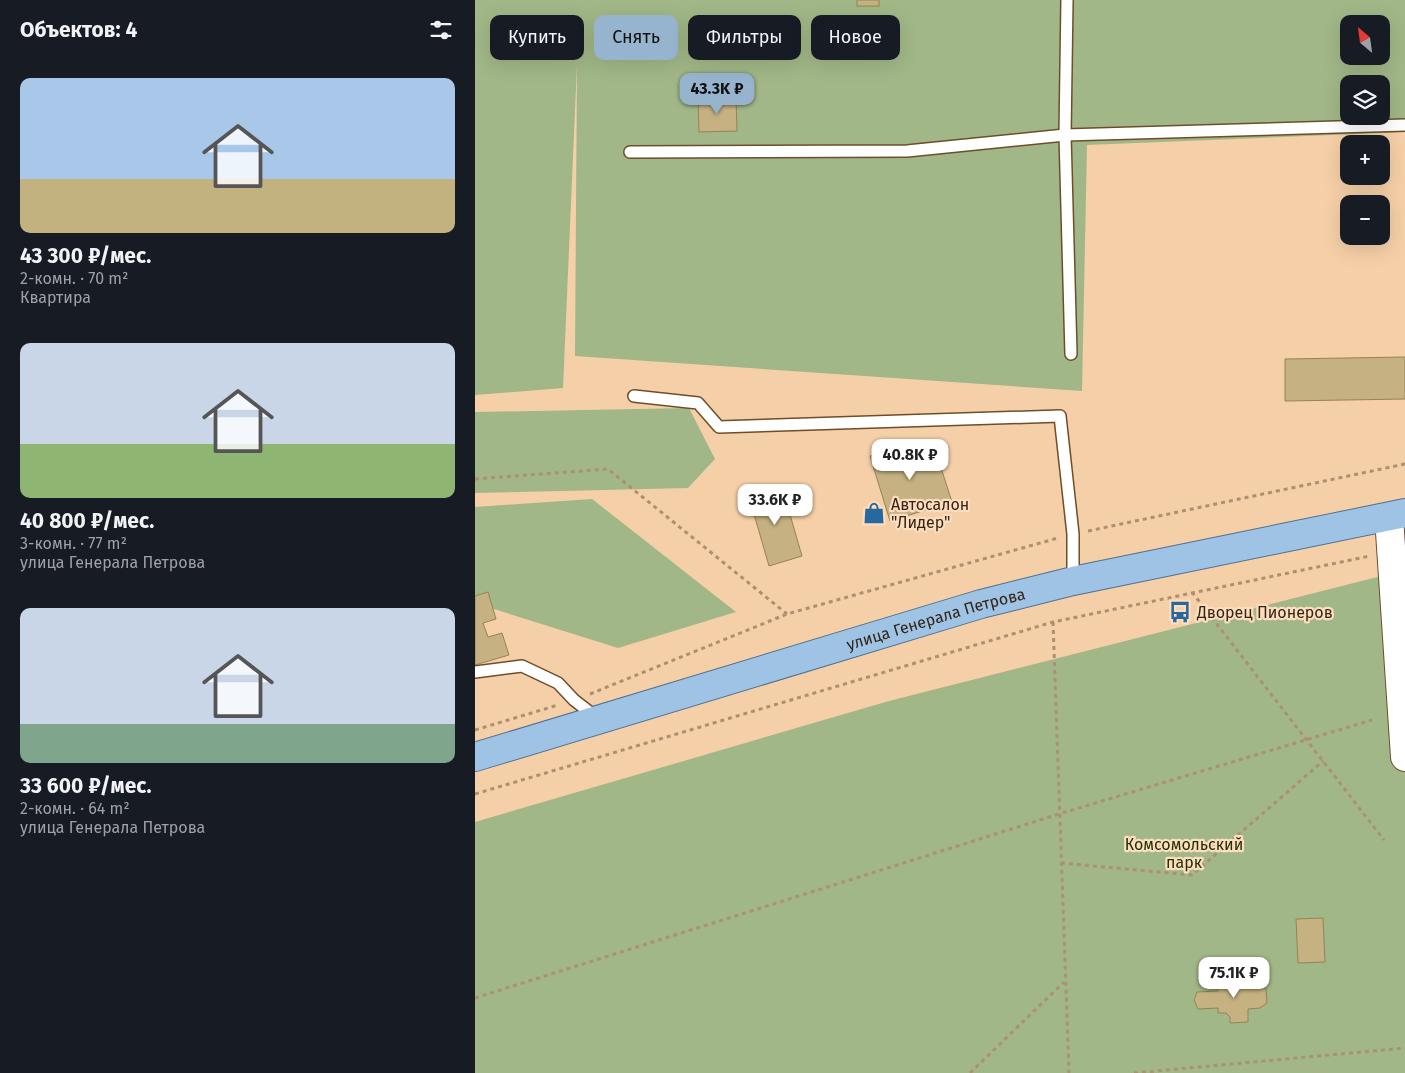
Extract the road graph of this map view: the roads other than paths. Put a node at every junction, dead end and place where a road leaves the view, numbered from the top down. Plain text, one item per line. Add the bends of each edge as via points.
1 (1067, 0) edge
2 (1405, 125) edge
3 (1065, 135) junction
4 (630, 152) dead end
5 (1071, 354) dead end
6 (634, 396) dead end
7 (1397, 515) edge
8 (1073, 580) junction
9 (475, 672) edge
10 (600, 720) junction
11 (475, 757) edge
12 (1405, 757) edge

1 - 3 lane
2 - 3 lane
3 - 4 lane via 907,151
3 - 5 lane
6 - 8 lane via 698,403 719,427 1060,416 1073,534
7 - 8 main road, улица Генерала Петрова
7 - 12 main road via 1391,552
8 - 10 main road, улица Генерала Петрова via 981,604
9 - 10 lane via 522,666 557,683
10 - 11 main road, улица Генерала Петрова

